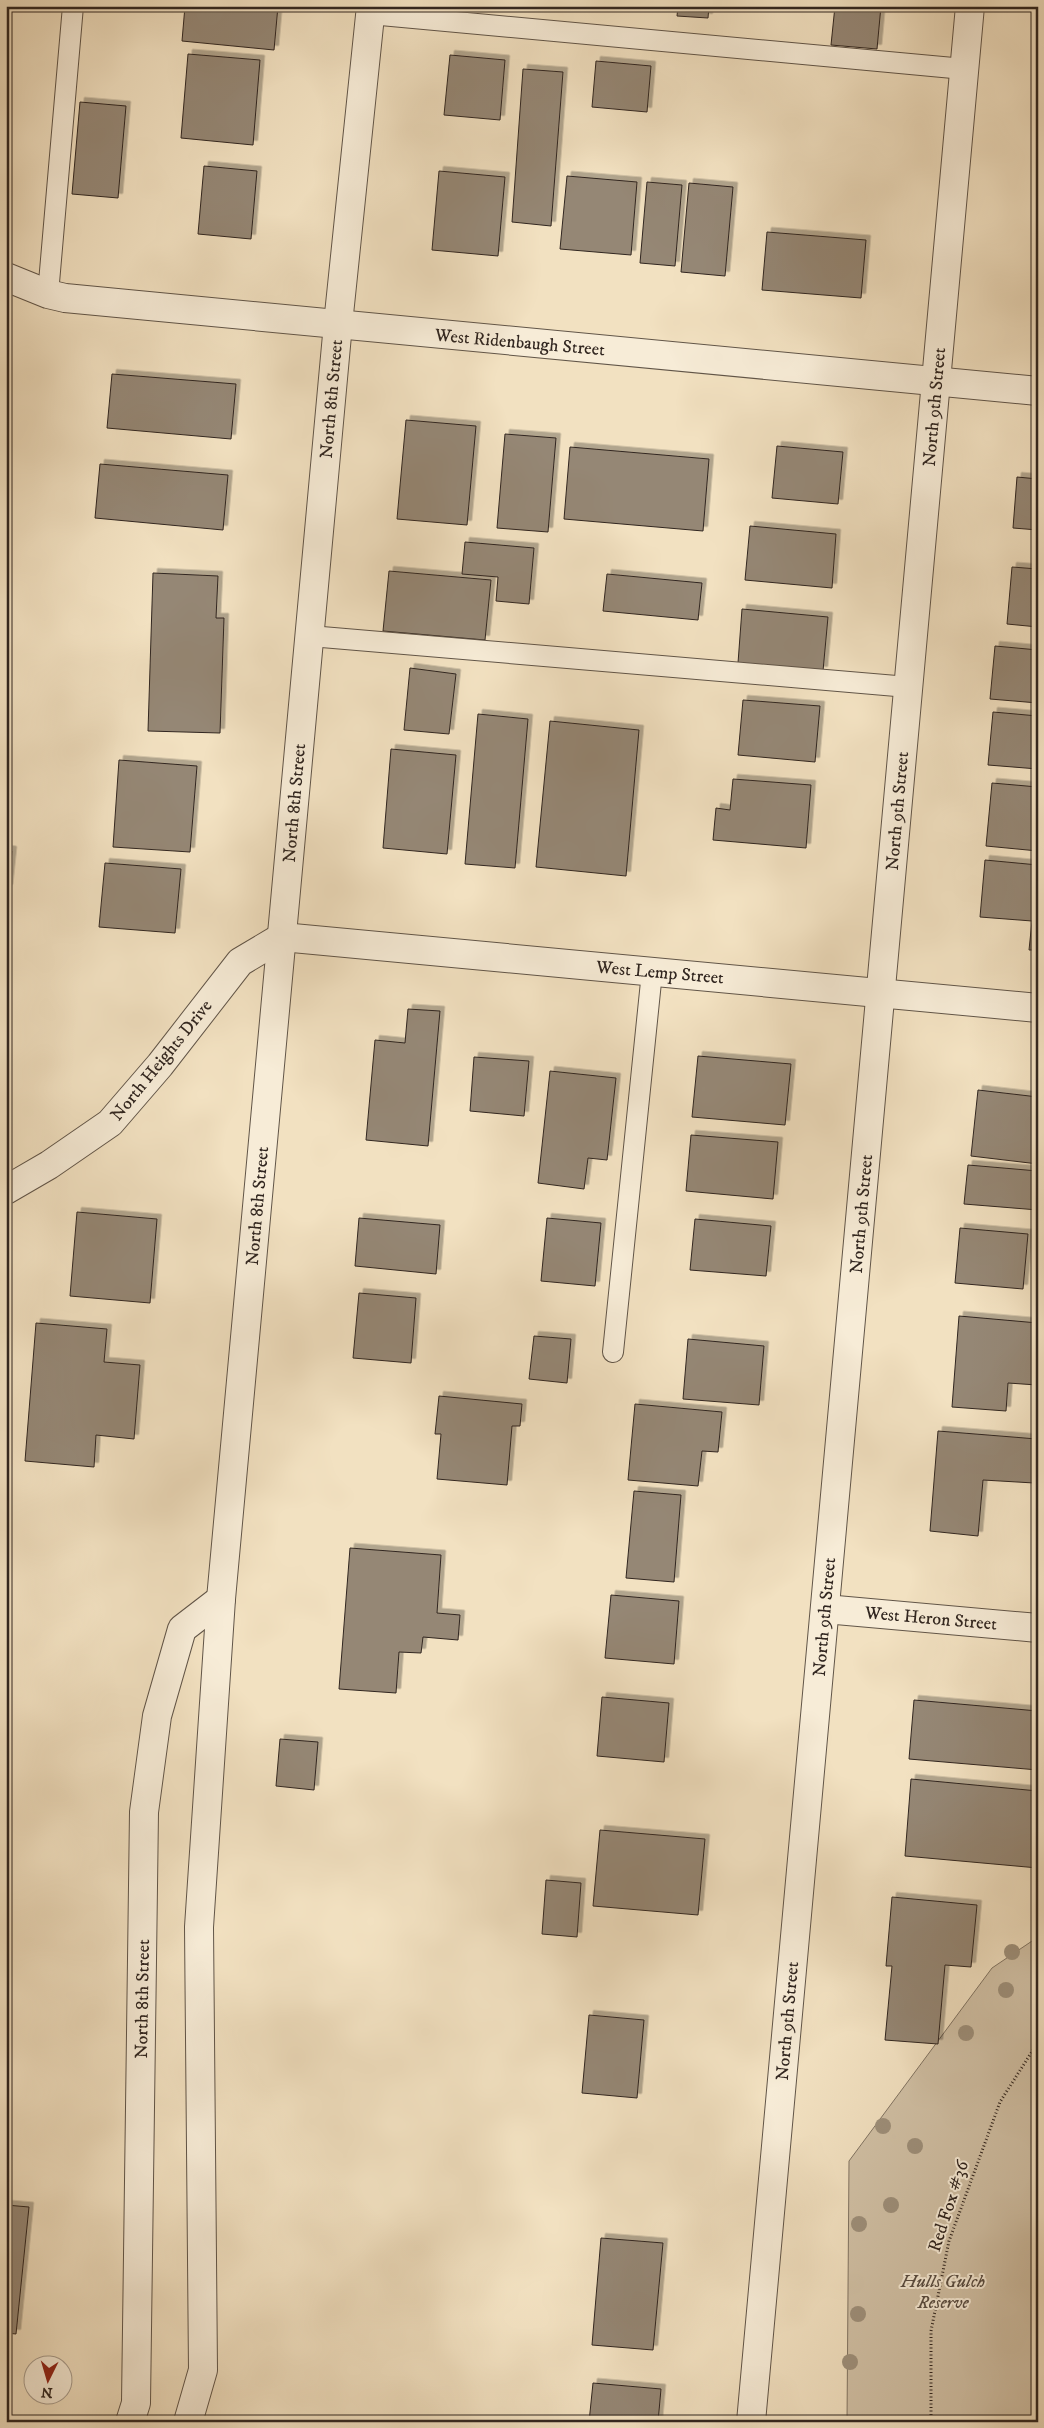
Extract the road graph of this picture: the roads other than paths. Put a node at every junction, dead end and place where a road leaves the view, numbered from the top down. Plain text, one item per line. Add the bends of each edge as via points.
1 (73, 6) edge
2 (970, 6) edge
3 (371, 10) edge
4 (964, 69) junction
5 (6, 277) edge
6 (48, 294) junction
7 (338, 324) junction
8 (936, 382) junction
9 (1038, 391) edge
10 (310, 636) junction
11 (908, 687) junction
12 (282, 937) junction
13 (652, 972) junction
14 (880, 994) junction
15 (1038, 1008) edge
16 (6, 1190) edge
17 (613, 1352) dead end
18 (222, 1600) junction
19 (825, 1609) junction
20 (1038, 1628) edge
21 (130, 2422) edge
22 (188, 2422) edge
23 (751, 2422) edge

1 - 6 lane
2 - 4 street, North 9th Street
3 - 4 lane
3 - 7 street, North 8th Street
4 - 8 street, North 9th Street
5 - 6 street, West Ridenbaugh Street
6 - 7 street, West Ridenbaugh Street
7 - 8 street, West Ridenbaugh Street
7 - 10 street, North 8th Street
8 - 9 street, West Ridenbaugh Street
8 - 11 street, North 9th Street
10 - 11 lane
10 - 12 street, North 8th Street
11 - 14 street, North 9th Street
12 - 13 street, West Lemp Street
12 - 16 street, North Heights Drive via 240,962 110,1123
12 - 18 street, North 8th Street
13 - 14 street, West Lemp Street
13 - 17 lane
14 - 15 street, West Lemp Street
14 - 19 street, North 9th Street
18 - 21 street, North 8th Street via 182,1629 157,1716 144,1812 136,2402
18 - 22 street, North 8th Street via 199,1928 203,2370
19 - 20 street, West Heron Street
19 - 23 street, North 9th Street

